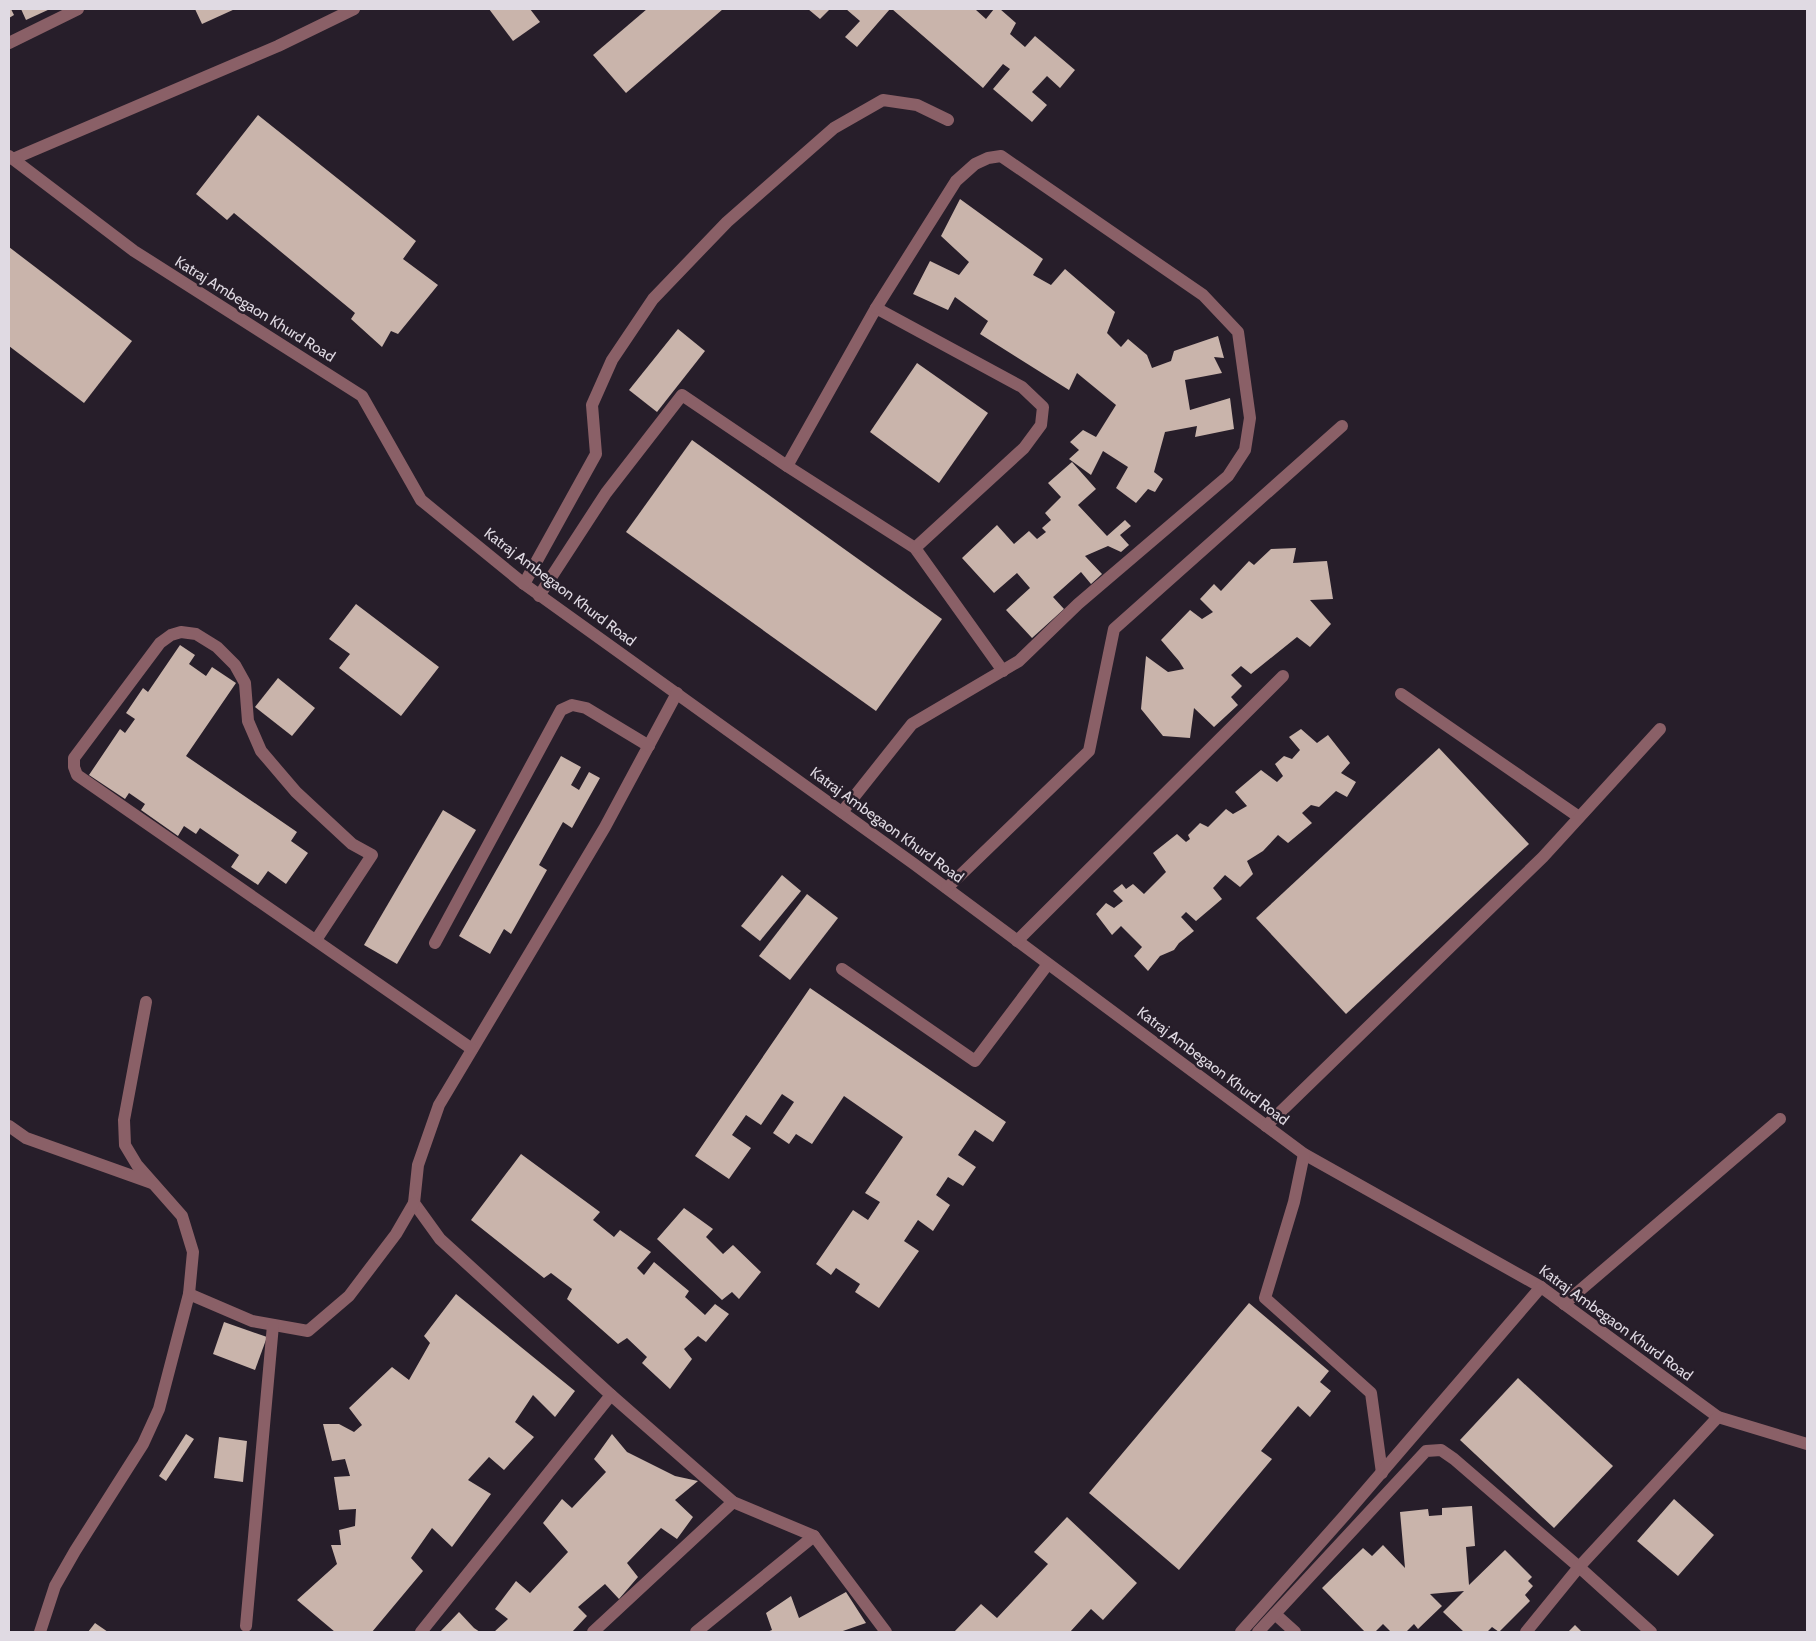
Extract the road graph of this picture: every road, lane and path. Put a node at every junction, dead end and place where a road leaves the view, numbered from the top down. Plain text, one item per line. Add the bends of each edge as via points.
1 (78, 9) edge
2 (354, 9) edge
3 (9, 43) edge
4 (948, 120) dead end
5 (11, 157) edge
6 (876, 308) junction
7 (1342, 426) dead end
8 (787, 466) junction
9 (915, 548) junction
10 (524, 584) junction
11 (538, 596) junction
12 (1003, 671) junction
13 (1283, 676) dead end
14 (677, 694) junction
15 (1400, 694) dead end
16 (1660, 729) dead end
17 (649, 746) junction
18 (842, 812) junction
19 (1579, 818) junction
20 (946, 888) junction
21 (316, 940) junction
22 (1017, 941) junction
23 (435, 943) dead end
24 (1048, 964) junction
25 (842, 969) dead end
26 (146, 1002) dead end
27 (472, 1049) junction
28 (1780, 1119) dead end
29 (9, 1126) edge
30 (1266, 1126) junction
31 (1304, 1154) junction
32 (154, 1184) junction
33 (414, 1203) junction
34 (1541, 1287) junction
35 (188, 1294) junction
36 (1564, 1304) junction
37 (273, 1325) junction
38 (611, 1396) junction
39 (1718, 1417) junction
40 (1807, 1444) edge
41 (1382, 1472) junction
42 (733, 1502) junction
43 (814, 1536) junction
44 (1579, 1567) junction
45 (1275, 1614) junction
46 (246, 1626) dead end
47 (40, 1632) edge
48 (421, 1632) edge
49 (593, 1632) edge
50 (696, 1632) edge
51 (886, 1632) edge
52 (1241, 1632) edge
53 (1258, 1632) edge
54 (1295, 1632) edge
55 (1526, 1632) edge
56 (1650, 1632) edge

1 - 3 street
2 - 5 street via 278,46
4 - 10 street via 916,105 883,100 834,128 727,222 653,299 612,360 592,406 596,454
5 - 10 street, Katraj Ambegaon Khurd Road via 134,251 362,396 421,500
6 - 8 street
6 - 9 street via 1022,387 1043,407 1041,425 1024,448
6 - 12 street via 956,181 975,164 1002,156 1203,294 1238,332 1250,418 1245,450 1228,476 1078,604 1019,661
7 - 20 street via 1114,629 1088,751
8 - 9 street
8 - 11 street via 682,395 606,493
9 - 12 street
10 - 11 street, Katraj Ambegaon Khurd Road
11 - 14 street, Katraj Ambegaon Khurd Road
12 - 18 street via 912,724
13 - 22 street
14 - 17 street
14 - 18 street, Katraj Ambegaon Khurd Road
15 - 19 street
16 - 19 street
17 - 23 street via 586,708 572,705 561,710
17 - 27 street via 605,827
18 - 20 street, Katraj Ambegaon Khurd Road
19 - 30 street via 1543,857
20 - 22 street, Katraj Ambegaon Khurd Road
21 - 21 street via 77,775 74,758 160,643 171,635 181,632 196,634 235,664 245,683 248,721 260,751 310,806 352,844 372,855
21 - 27 street
22 - 24 street, Katraj Ambegaon Khurd Road
24 - 25 street via 975,1062
24 - 30 street, Katraj Ambegaon Khurd Road
26 - 32 street via 124,1120 125,1145
27 - 33 street via 439,1105 418,1165
28 - 36 street
29 - 32 street via 26,1138
30 - 31 street, Katraj Ambegaon Khurd Road
31 - 34 street, Katraj Ambegaon Khurd Road
31 - 41 street via 1294,1202 1266,1298 1371,1393
32 - 35 street via 182,1216 193,1252
33 - 37 street via 396,1234 342,1302 308,1331
33 - 38 street via 440,1239
34 - 36 street, Katraj Ambegaon Khurd Road
34 - 41 street
35 - 37 street via 252,1321
35 - 47 street via 159,1409 143,1444 55,1586
36 - 39 street, Katraj Ambegaon Khurd Road
37 - 46 street
38 - 42 street
38 - 48 street
39 - 40 street, Katraj Ambegaon Khurd Road
39 - 44 street
41 - 52 street
42 - 43 street
42 - 49 street
43 - 50 street
43 - 51 street
44 - 45 street via 1454,1459 1441,1450 1426,1451
44 - 55 street
44 - 56 street
45 - 53 street
45 - 54 street

